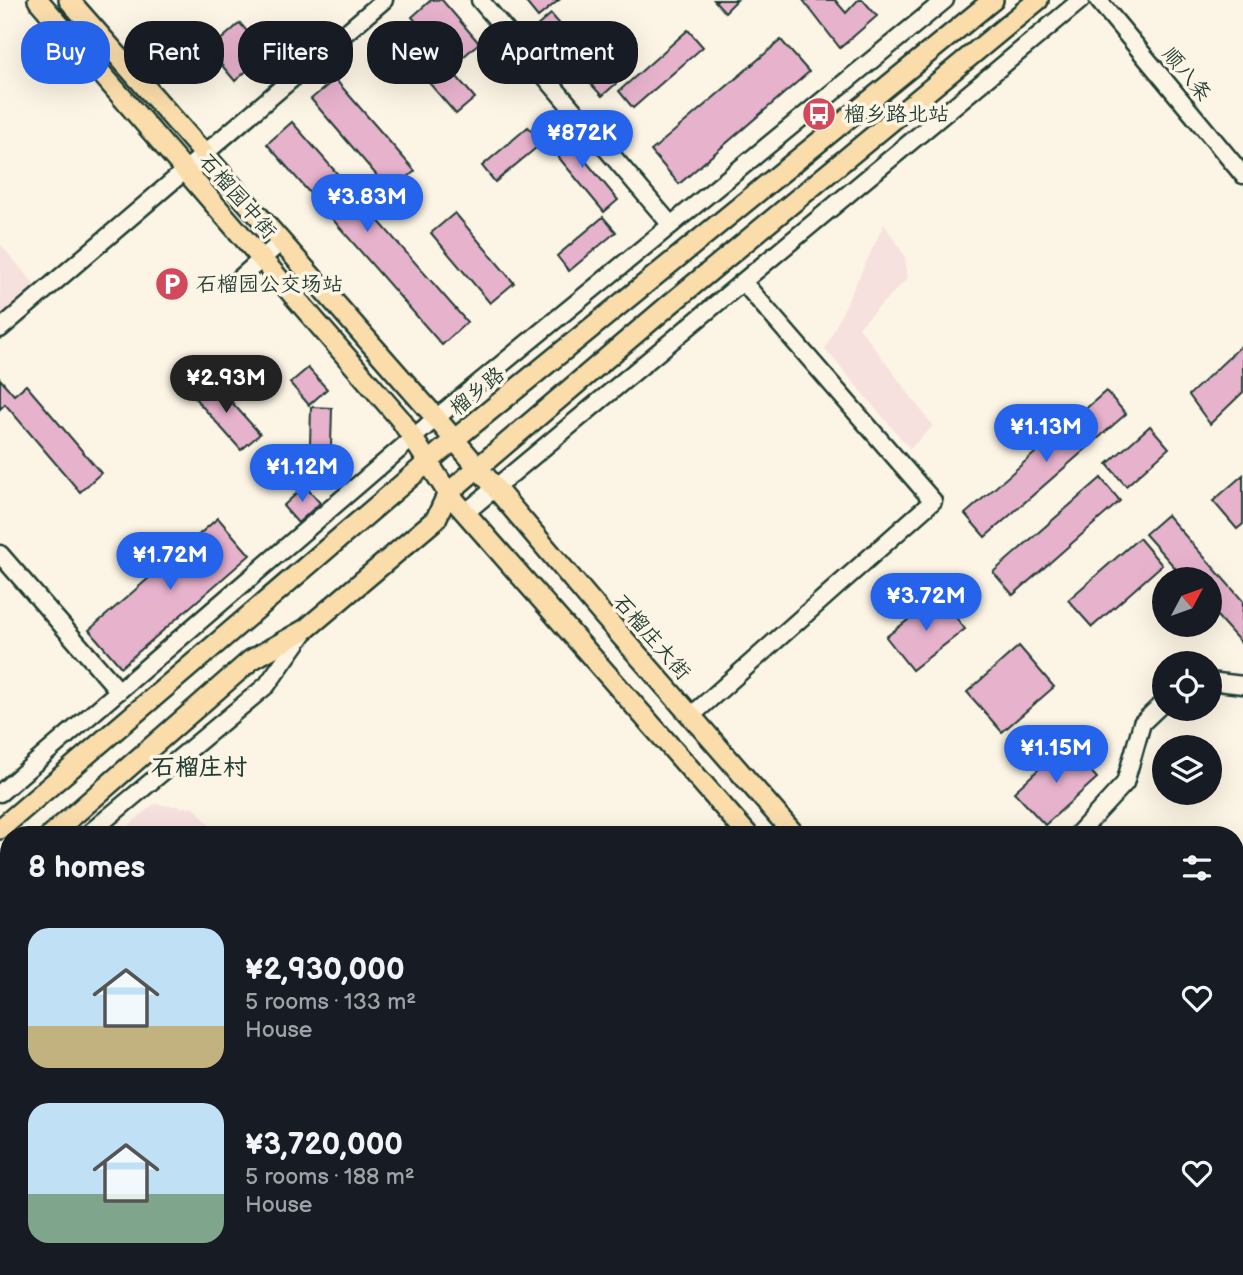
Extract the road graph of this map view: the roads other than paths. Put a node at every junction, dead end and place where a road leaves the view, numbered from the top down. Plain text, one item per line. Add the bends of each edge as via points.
1 (38, 0) edge
2 (69, 0) edge
3 (384, 0) edge
4 (480, 0) edge
5 (945, 0) edge
6 (993, 0) edge
7 (1038, 0) edge
8 (1081, 0) edge
9 (1098, 0) edge
10 (205, 154) junction
11 (185, 171) junction
12 (1243, 175) edge
13 (671, 225) junction
14 (281, 242) junction
15 (262, 259) junction
16 (239, 279) dead end
17 (743, 282) junction
18 (0, 329) edge
19 (436, 418) junction
20 (412, 438) junction
21 (455, 439) junction
22 (428, 461) junction
23 (479, 467) junction
24 (496, 488) junction
25 (448, 493) junction
26 (466, 513) junction
27 (0, 554) edge
28 (306, 629) junction
29 (1222, 683) edge
30 (1243, 685) edge
31 (118, 691) junction
32 (1152, 713) edge
33 (691, 716) junction
34 (0, 793) edge
35 (3, 826) edge
36 (61, 826) edge
37 (98, 826) edge
38 (740, 826) edge
39 (787, 826) edge
40 (1085, 826) edge

1 - 11 main road, 石榴园中街
2 - 10 main road, 石榴园中街
3 - 10 street
4 - 13 street
5 - 13 street, 榴乡路
6 - 21 main road, 榴乡路
7 - 23 main road
8 - 17 street
9 - 12 street, 顺八条
10 - 11 street
10 - 14 main road, 石榴园中街
11 - 15 main road, 石榴园中街
11 - 18 street
13 - 19 street, 榴乡路
14 - 15 street
14 - 19 main road, 石榴园中街
15 - 16 street
15 - 20 main road, 石榴园中街
17 - 24 street
17 - 33 street via 933,501
19 - 20 street, 榴乡路
19 - 21 main road, 石榴园中街
20 - 22 main road, 石榴园中街
20 - 31 street, 榴乡路
21 - 22 main road, 榴乡路
21 - 23 main road, 石榴园中街
22 - 25 main road, 石榴园中街
22 - 35 main road, 榴乡路
23 - 24 main road, 石榴庄大街
23 - 25 main road
24 - 26 street
24 - 33 main road, 石榴庄大街
25 - 26 main road
25 - 28 main road via 436,519
26 - 38 main road
27 - 31 street
28 - 36 main road via 251,660
28 - 37 street via 267,685
29 - 30 street
31 - 34 street, 榴乡路
32 - 40 street via 1142,723 1125,783
33 - 39 main road, 石榴庄大街

